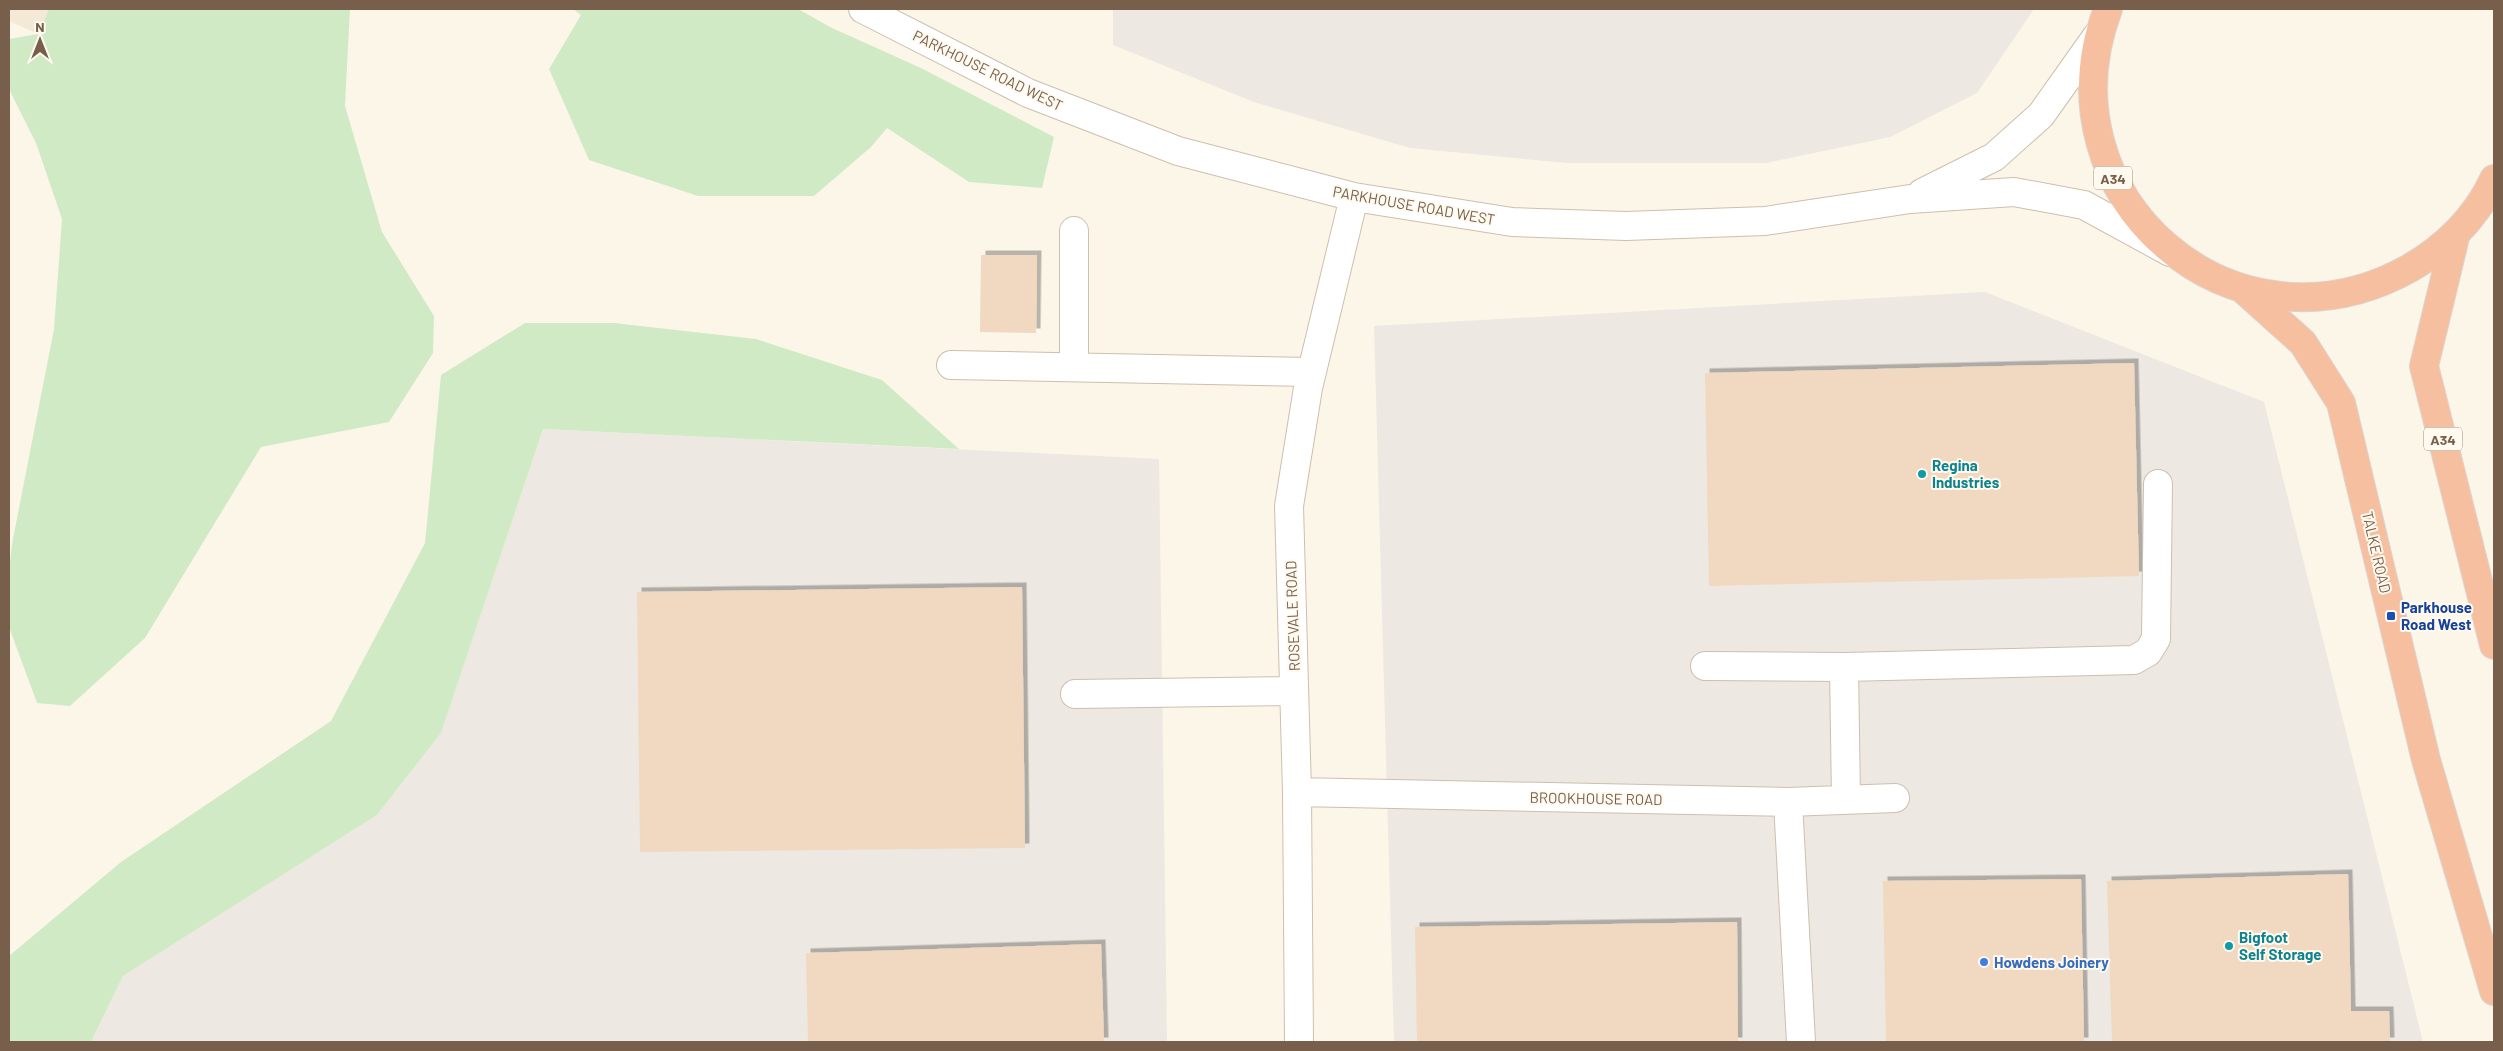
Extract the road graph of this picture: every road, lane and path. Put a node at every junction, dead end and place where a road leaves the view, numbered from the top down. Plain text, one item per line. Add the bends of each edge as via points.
1 (863, 9) edge
2 (2108, 9) edge
3 (2097, 36) junction
4 (2494, 179) edge
5 (1354, 197) junction
6 (1910, 199) junction
7 (1074, 231) dead end
8 (2456, 234) junction
9 (2177, 255) junction
10 (2243, 289) junction
11 (951, 365) dead end
12 (1074, 367) junction
13 (1312, 372) junction
14 (2158, 484) dead end
15 (2494, 645) edge
16 (1705, 666) dead end
17 (1844, 667) junction
18 (1294, 691) junction
19 (1075, 694) dead end
20 (1298, 792) junction
21 (1895, 798) dead end
22 (1846, 800) junction
23 (1788, 802) junction
24 (2494, 991) edge
25 (1299, 1042) edge
26 (1801, 1042) edge

1 - 5 street, PARKHOUSE ROAD WEST via 1028,93 1178,152
2 - 3 highway, A34
3 - 6 street, PARKHOUSE ROAD WEST via 2041,115 1994,157
3 - 9 highway, A34 via 2092,106 2099,141 2111,174 2145,225
4 - 8 highway, A34 via 2476,210
5 - 6 street, PARKHOUSE ROAD WEST via 1512,222 1626,226 1765,221
5 - 13 street, ROSEVALE ROAD
6 - 9 street, PARKHOUSE ROAD WEST via 2014,192 2084,205
7 - 12 street
8 - 10 highway, A34 via 2426,259 2392,278 2355,291 2317,297 2280,296
8 - 15 highway, A34 via 2424,366
9 - 10 highway, A34 via 2220,280
10 - 24 highway, TALKE ROAD / A34 via 2302,343 2341,403 2426,760
11 - 12 street
12 - 13 street
13 - 18 street, ROSEVALE ROAD via 1289,506
14 - 17 street via 2156,639 2148,652 2134,660
16 - 17 street
17 - 22 street
18 - 19 street
18 - 20 street, ROSEVALE ROAD
20 - 23 street, BROOKHOUSE ROAD
20 - 25 street, ROSEVALE ROAD
21 - 22 street, BROOKHOUSE ROAD
22 - 23 street, BROOKHOUSE ROAD
23 - 26 street

